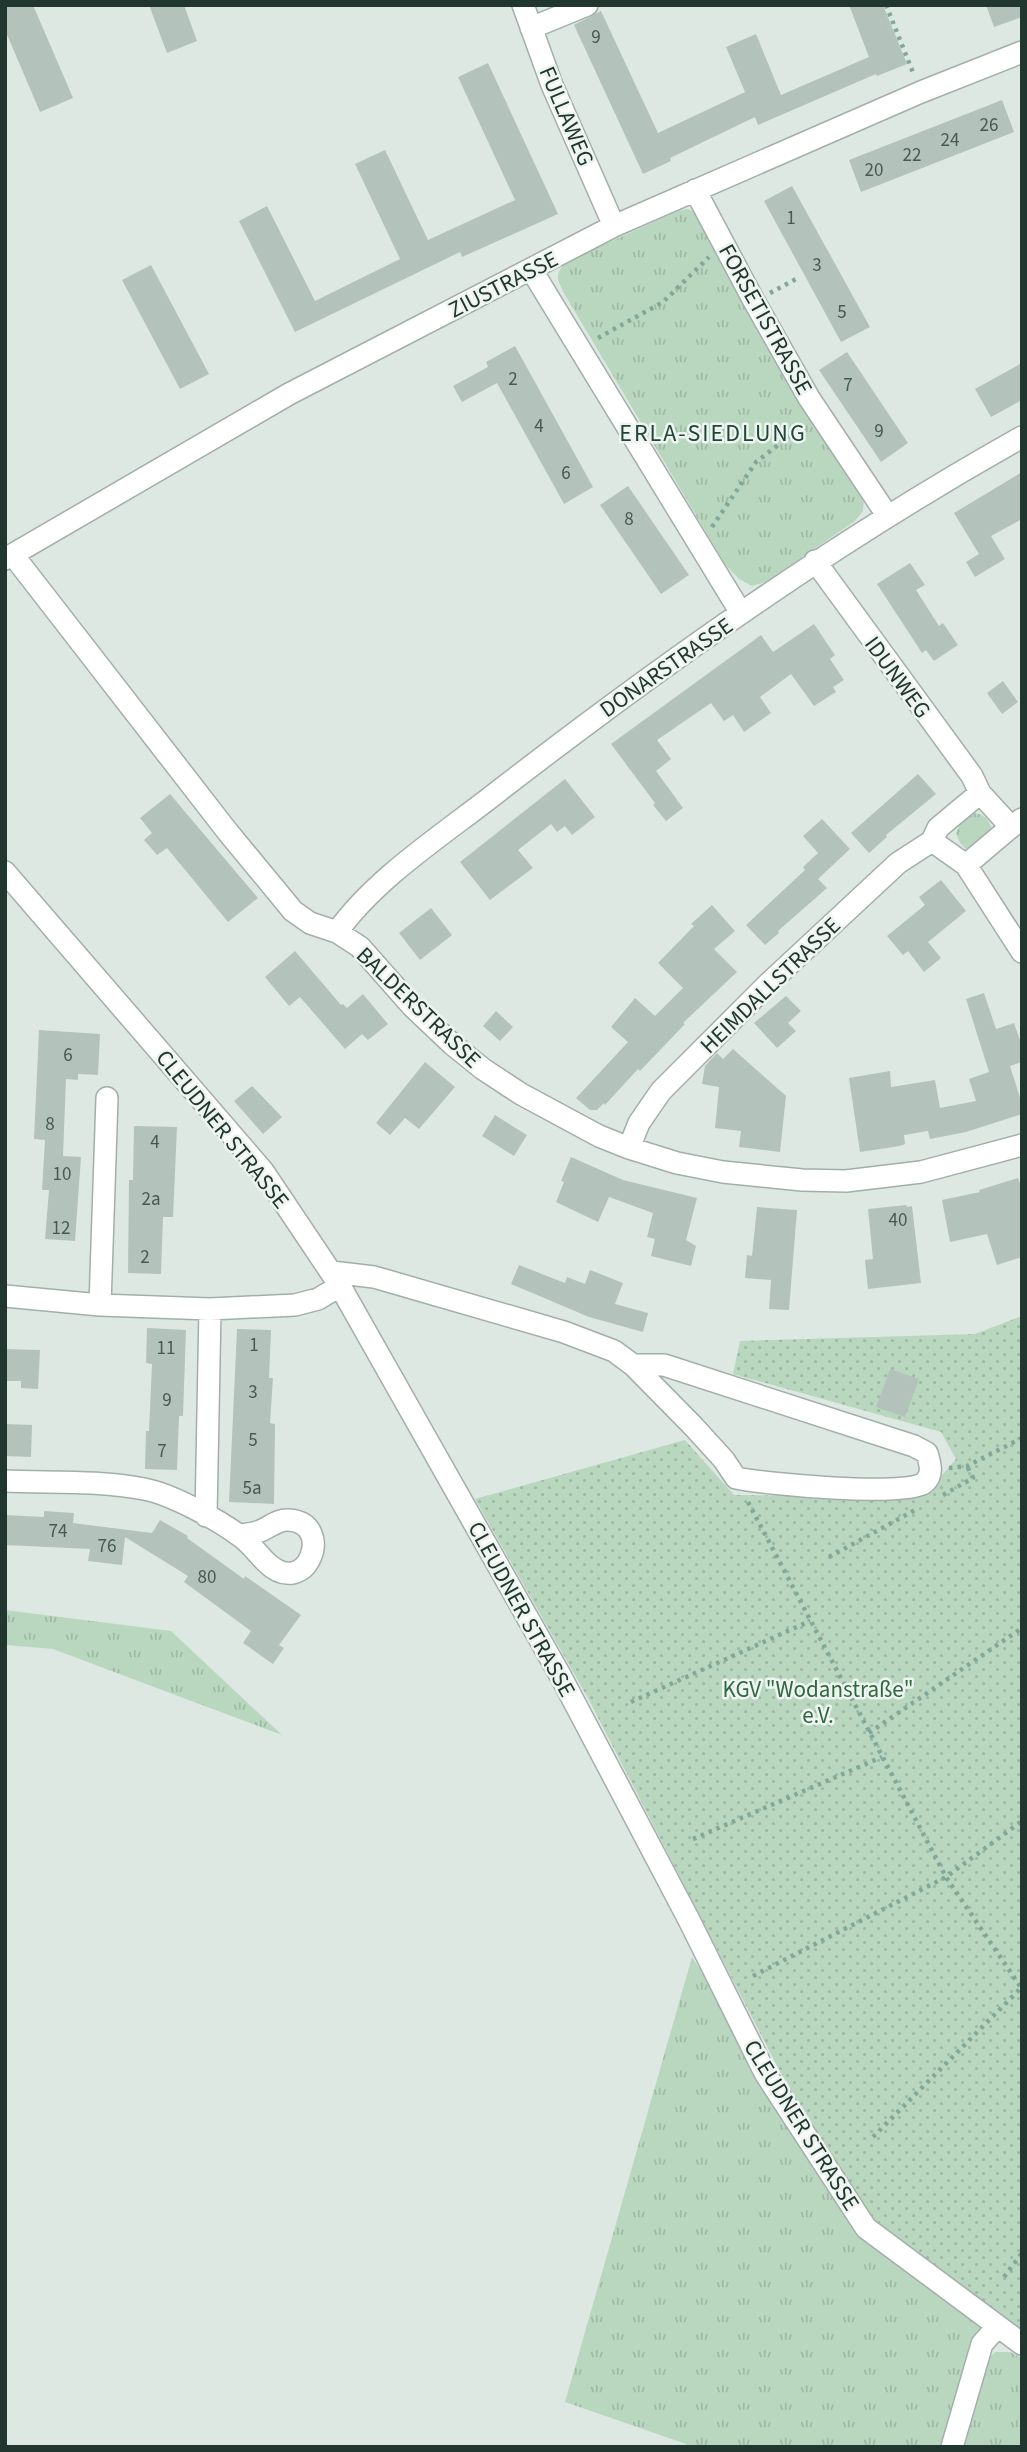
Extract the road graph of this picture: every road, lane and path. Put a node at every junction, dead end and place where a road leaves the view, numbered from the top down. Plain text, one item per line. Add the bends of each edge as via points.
1 (523, 5) edge
2 (587, 5) edge
3 (886, 5) edge
4 (531, 28) junction
5 (1022, 52) edge
6 (921, 92) junction
7 (695, 190) junction
8 (614, 226) junction
9 (723, 243) junction
10 (531, 269) junction
11 (579, 348) junction
12 (819, 413) junction
13 (1022, 437) edge
14 (887, 515) junction
15 (700, 546) junction
16 (9, 557) edge
17 (815, 561) junction
18 (741, 613) junction
19 (980, 793) junction
20 (1016, 823) edge
21 (932, 841) junction
22 (966, 865) junction
23 (5, 872) edge
24 (337, 932) junction
25 (1022, 952) edge
26 (107, 1098) dead end
27 (1022, 1145) edge
28 (629, 1149) junction
29 (336, 1279) junction
30 (5, 1296) edge
31 (100, 1305) junction
32 (210, 1309) junction
33 (633, 1365) junction
34 (1022, 1438) edge
35 (931, 1466) junction
36 (736, 1478) junction
37 (5, 1481) edge
38 (206, 1516) junction
39 (239, 1535) dead end
40 (858, 1541) dead end
41 (829, 1557) dead end
42 (810, 1621) junction
43 (1022, 1628) edge
44 (631, 1702) dead end
45 (869, 1733) junction
46 (882, 1757) junction
47 (1022, 1821) edge
48 (693, 1839) dead end
49 (946, 1877) junction
50 (753, 1976) dead end
51 (1022, 1988) edge
52 (873, 2137) dead end
53 (1022, 2253) edge
54 (1004, 2277) dead end
55 (997, 2327) junction
56 (1022, 2344) edge
57 (952, 2447) edge

1 - 4 street, FULLAWEG
2 - 4 street
3 - 6 path
4 - 8 street, FULLAWEG
5 - 6 street, ZIUSTRASSE
6 - 7 street, ZIUSTRASSE
7 - 8 street, ZIUSTRASSE
7 - 9 street, FORSETISTRASSE
8 - 10 street, ZIUSTRASSE
9 - 11 path via 663,302
9 - 12 street, FORSETISTRASSE
10 - 11 street
10 - 16 street, ZIUSTRASSE via 289,394
11 - 15 street
12 - 14 street, FORSETISTRASSE
12 - 15 path via 756,462
13 - 14 street, DONARSTRASSE
14 - 17 street, DONARSTRASSE
15 - 18 street
16 - 24 street, BALDERSTRASSE via 293,911 310,923
17 - 18 street, DONARSTRASSE
17 - 19 street, IDUNWEG
18 - 24 street, DONARSTRASSE via 596,716 408,862 357,904
19 - 20 street
19 - 21 street, HEIMDALLSTRASSE via 938,828
20 - 22 street
21 - 22 street
21 - 28 street, HEIMDALLSTRASSE via 888,873 661,1091
22 - 25 street
23 - 29 street, CLEUDNER STRASSE via 263,1171
24 - 28 street, BALDERSTRASSE via 359,947 413,1007 483,1069 562,1117
26 - 31 street
27 - 28 street, BALDERSTRASSE via 921,1172 846,1181 723,1172
29 - 32 street via 318,1299 295,1305
29 - 33 street via 373,1277 564,1332 614,1351
29 - 55 street, CLEUDNER STRASSE via 560,1675 765,2073 866,2228
30 - 31 street
31 - 32 street
32 - 38 street
33 - 35 street via 664,1365 896,1439 927,1453
33 - 36 street
34 - 35 path via 967,1466
35 - 36 street via 924,1483 904,1489 786,1485
36 - 42 path
37 - 38 street via 145,1489
38 - 39 street
40 - 41 path
42 - 44 path
42 - 45 path
43 - 45 path
45 - 46 path
46 - 48 path
46 - 49 path
47 - 49 path
49 - 50 path
49 - 51 path
51 - 52 path
53 - 54 path
55 - 56 street, CLEUDNER STRASSE
55 - 57 street via 982,2344

